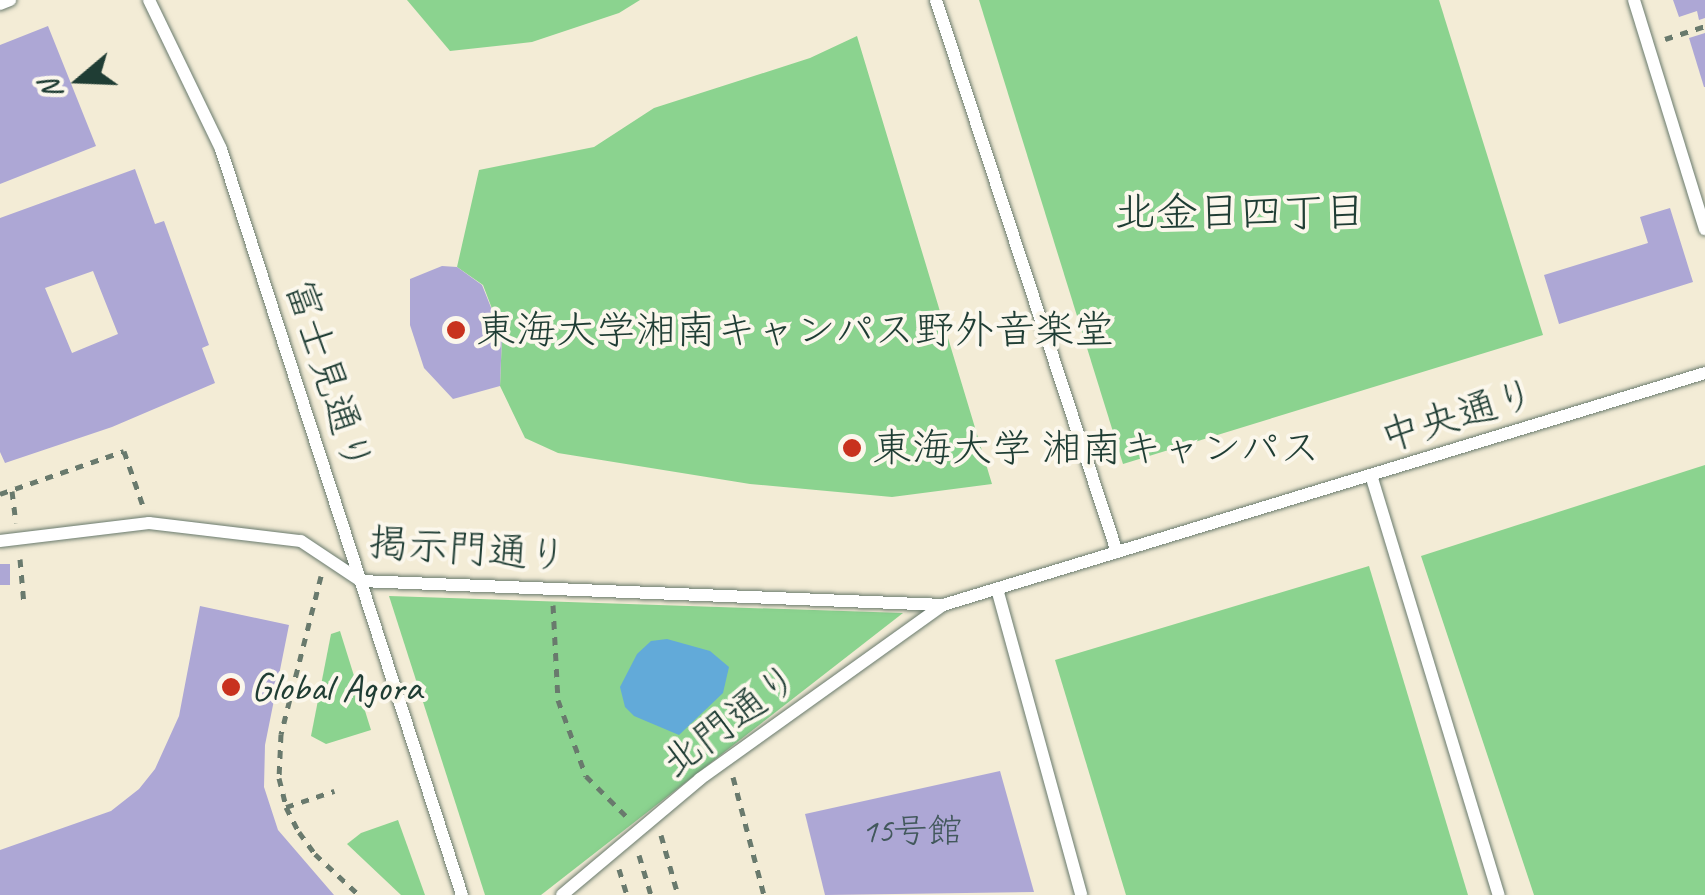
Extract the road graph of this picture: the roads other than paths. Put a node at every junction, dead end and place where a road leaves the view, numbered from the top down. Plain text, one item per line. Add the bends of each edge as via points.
1 (10, 0) edge
2 (149, 0) edge
3 (936, 0) edge
4 (1634, 0) edge
5 (0, 4) edge
6 (1705, 229) edge
7 (1705, 373) edge
8 (1371, 475) junction
9 (0, 541) edge
10 (1117, 552) junction
11 (362, 581) junction
12 (997, 588) junction
13 (943, 605) junction
14 (462, 895) edge
15 (562, 895) edge
16 (1081, 895) edge
17 (1499, 895) edge

1 - 5 lane
2 - 11 lane, 富士見通り via 221,149
3 - 10 lane
4 - 6 lane
7 - 8 lane, 中央通り
8 - 10 lane, 中央通り
8 - 17 lane
9 - 11 lane, 掲示門通り via 149,523 302,541
10 - 12 lane, 中央通り
11 - 13 lane, 掲示門通り
11 - 14 lane, 富士見通り
12 - 13 lane, 中央通り
12 - 16 lane
13 - 15 lane, 北門通り via 728,759

